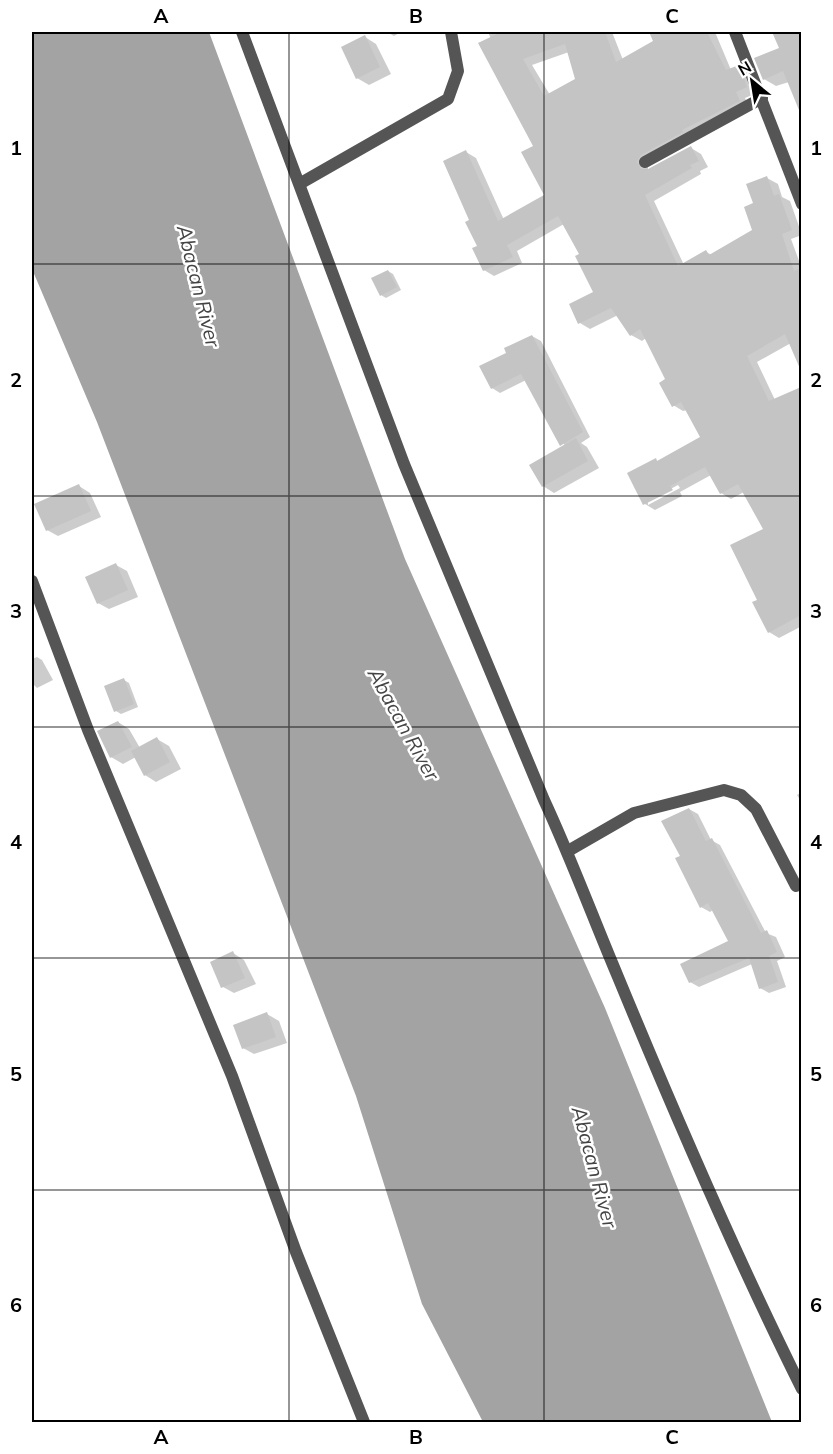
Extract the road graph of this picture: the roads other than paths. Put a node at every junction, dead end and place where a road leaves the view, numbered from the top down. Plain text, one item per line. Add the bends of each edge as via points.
1 (242, 32) edge
2 (451, 32) edge
3 (735, 32) edge
4 (762, 98) junction
5 (645, 162) dead end
6 (301, 183) junction
7 (801, 204) edge
8 (32, 582) edge
9 (568, 851) junction
10 (796, 886) dead end
11 (801, 1389) edge
12 (364, 1422) edge

1 - 6 street
2 - 6 street via 458,71 448,99
3 - 4 street
4 - 5 street
4 - 7 street
6 - 9 street via 404,464
8 - 12 street via 88,730 232,1076
9 - 10 street via 634,813 724,790 741,795 756,809
9 - 11 street via 618,977

